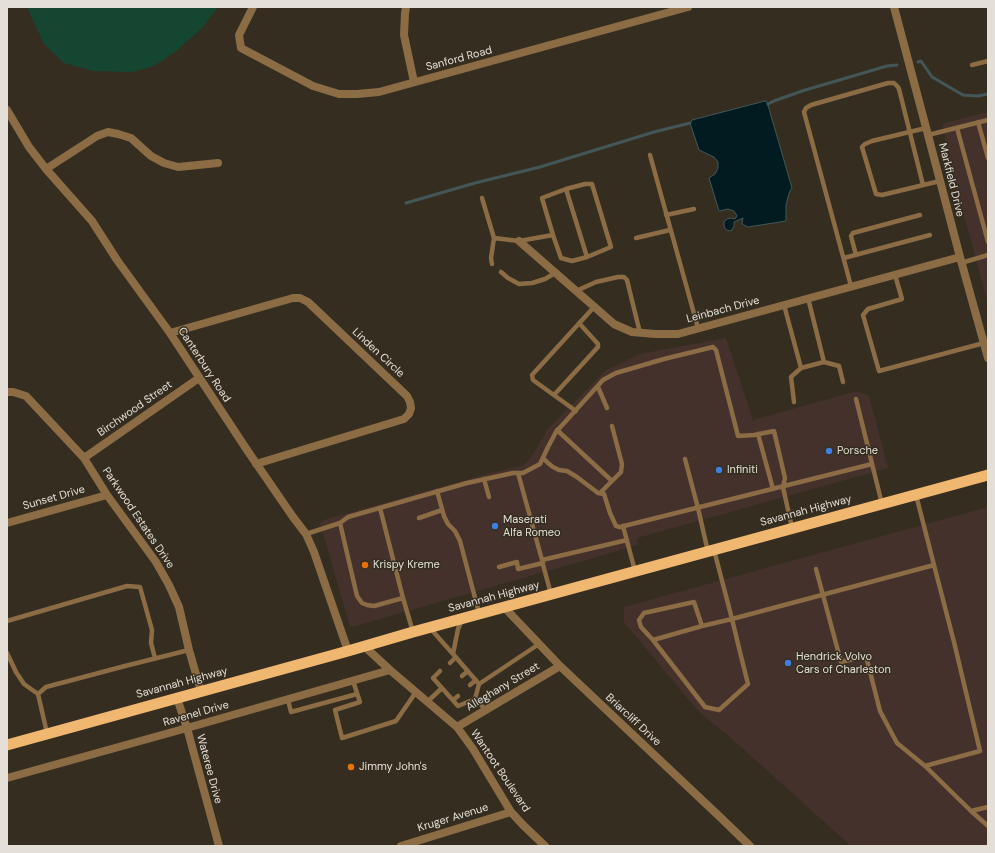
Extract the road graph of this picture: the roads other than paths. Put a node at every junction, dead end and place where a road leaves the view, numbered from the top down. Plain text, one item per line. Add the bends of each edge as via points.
1 (253, 7) edge
2 (406, 7) edge
3 (688, 7) edge
4 (894, 7) edge
5 (678, 8) edge
6 (988, 61) edge
7 (972, 65) dead end
8 (414, 82) junction
9 (7, 110) edge
10 (988, 120) edge
11 (978, 122) junction
12 (957, 128) junction
13 (910, 132) junction
14 (927, 132) junction
15 (650, 155) dead end
16 (988, 158) edge
17 (218, 163) dead end
18 (46, 169) junction
19 (940, 180) junction
20 (923, 185) junction
21 (566, 189) junction
22 (482, 198) dead end
23 (694, 209) dead end
24 (666, 215) junction
25 (920, 215) dead end
26 (670, 230) junction
27 (553, 234) junction
28 (930, 235) dead end
29 (494, 238) junction
30 (636, 238) dead end
31 (519, 241) junction
32 (988, 242) edge
33 (856, 255) junction
34 (988, 255) edge
35 (587, 257) junction
36 (844, 258) junction
37 (961, 260) junction
38 (492, 264) dead end
39 (501, 272) dead end
40 (555, 273) junction
41 (895, 275) junction
42 (851, 286) junction
43 (576, 291) junction
44 (808, 298) junction
45 (784, 305) junction
46 (594, 307) junction
47 (579, 323) junction
48 (698, 328) junction
49 (170, 333) junction
50 (640, 333) junction
51 (986, 346) edge
52 (988, 358) edge
53 (824, 362) junction
54 (801, 368) junction
55 (199, 378) junction
56 (843, 382) dead end
57 (598, 387) junction
58 (7, 392) edge
59 (554, 395) junction
60 (856, 399) dead end
61 (794, 402) dead end
62 (607, 408) dead end
63 (576, 411) junction
64 (612, 426) dead end
65 (557, 430) junction
66 (758, 434) junction
67 (84, 458) junction
68 (543, 458) junction
69 (685, 459) dead end
70 (256, 464) junction
71 (872, 464) junction
72 (518, 473) junction
73 (988, 475) edge
74 (484, 479) junction
75 (612, 481) junction
76 (783, 487) junction
77 (773, 489) junction
78 (437, 491) junction
79 (600, 493) junction
80 (107, 495) junction
81 (916, 495) junction
82 (488, 497) dead end
83 (882, 504) junction
84 (380, 508) junction
85 (698, 508) junction
86 (442, 510) junction
87 (419, 518) dead end
88 (7, 523) edge
89 (340, 523) junction
90 (623, 526) junction
91 (792, 529) junction
92 (306, 534) junction
93 (627, 540) junction
94 (711, 551) junction
95 (542, 561) junction
96 (934, 565) junction
97 (499, 567) dead end
98 (816, 568) dead end
99 (635, 571) junction
100 (551, 594) junction
101 (822, 595) junction
102 (403, 598) junction
103 (504, 607) junction
104 (479, 614) junction
105 (462, 619) junction
106 (732, 619) junction
107 (7, 621) edge
108 (702, 626) junction
109 (430, 628) junction
110 (413, 632) junction
111 (653, 640) junction
112 (539, 644) junction
113 (364, 646) junction
114 (189, 650) junction
115 (348, 651) junction
116 (7, 654) edge
117 (455, 656) junction
118 (155, 658) junction
119 (450, 663) dead end
120 (560, 666) junction
121 (390, 670) junction
122 (440, 671) dead end
123 (468, 671) junction
124 (462, 676) dead end
125 (353, 681) junction
126 (478, 682) junction
127 (470, 685) dead end
128 (449, 687) dead end
129 (443, 689) junction
130 (201, 691) junction
131 (416, 692) junction
132 (38, 694) junction
133 (357, 694) junction
134 (458, 696) dead end
135 (177, 698) junction
136 (475, 699) junction
137 (288, 700) junction
138 (453, 700) junction
139 (427, 702) junction
140 (486, 710) junction
141 (457, 727) junction
142 (187, 728) junction
143 (47, 734) junction
144 (7, 745) edge
145 (925, 766) junction
146 (7, 778) edge
147 (988, 807) edge
148 (971, 811) junction
149 (511, 812) junction
150 (988, 826) edge
151 (219, 846) edge
152 (401, 846) edge
153 (545, 846) edge
154 (750, 846) edge

1 - 8 street, Sanford Road via 239,35 241,48 313,86 339,94 358,94 379,92
2 - 8 street via 404,35
3 - 5 street, Sanford Road
4 - 14 street, Markfield Drive
5 - 8 street, Sanford Road
6 - 7 lane
9 - 18 street, Canterbury Road
10 - 11 lane
11 - 12 lane
11 - 16 lane
12 - 14 lane
12 - 32 lane
13 - 14 lane
13 - 20 lane
13 - 20 lane via 862,147 876,194 882,195
13 - 36 lane via 899,90 894,83 806,108 804,112
14 - 19 street, Markfield Drive
15 - 24 lane
17 - 18 street via 178,167 164,164 131,138 108,132
18 - 49 street, Canterbury Road via 92,221
19 - 20 lane
19 - 37 street, Markfield Drive
21 - 27 lane via 542,198
21 - 35 lane
21 - 35 lane via 592,184 611,247
22 - 29 lane
23 - 24 lane
24 - 26 lane
25 - 33 lane via 853,233 851,236
26 - 30 lane
26 - 48 lane
27 - 31 lane
27 - 35 lane via 561,258 572,261
28 - 33 lane
29 - 31 lane
29 - 38 lane
31 - 40 street, Leinbach Drive
33 - 36 lane
34 - 37 lane
36 - 42 lane
37 - 41 street, Leinbach Drive
37 - 51 street, Markfield Drive
39 - 40 lane via 518,284 532,283
40 - 43 street, Leinbach Drive
41 - 42 street, Leinbach Drive
41 - 51 lane via 902,300 868,309 863,316 879,371
42 - 44 street, Leinbach Drive
43 - 46 street, Leinbach Drive
43 - 50 lane via 596,282 624,277 627,280
44 - 45 street, Leinbach Drive
44 - 53 lane
45 - 48 street, Leinbach Drive
45 - 54 lane
46 - 47 lane
46 - 50 street, Leinbach Drive via 614,324
47 - 59 lane via 598,347
47 - 59 lane via 532,375 533,380
48 - 50 street, Leinbach Drive via 678,334
49 - 55 street, Canterbury Road
49 - 70 street, Linden Circle via 300,298 308,302 407,396 410,402 409,414 404,419
51 - 52 street, Markfield Drive
53 - 54 lane
53 - 56 lane via 839,366
54 - 61 lane via 791,377
55 - 67 street, Birchwood Street
55 - 70 street, Canterbury Road
57 - 62 lane
57 - 63 lane
57 - 66 lane via 603,380 616,373 713,347 716,350 738,436
58 - 67 street, Parkwood Estates Drive via 26,396
59 - 63 lane
60 - 71 lane
63 - 65 lane
64 - 75 lane via 622,464 621,472
65 - 68 lane
65 - 75 lane
66 - 76 lane via 774,431 785,478
66 - 77 lane
67 - 80 street, Parkwood Estates Drive
68 - 72 lane via 540,464
68 - 79 lane via 553,467 577,476
69 - 85 lane
70 - 92 street, Canterbury Road
71 - 76 lane
71 - 83 lane
72 - 74 lane
72 - 95 lane
73 - 81 highway, Savannah Highway
74 - 78 lane
74 - 82 lane
75 - 79 lane
76 - 77 lane
76 - 91 lane
77 - 85 lane
78 - 84 lane
78 - 86 lane
79 - 90 lane via 604,494 616,526
80 - 88 street, Sunset Drive
80 - 114 street, Parkwood Estates Drive via 156,562 169,585 179,607
81 - 83 highway, Savannah Highway
81 - 96 lane
83 - 91 highway, Savannah Highway
84 - 89 lane via 348,516
84 - 102 lane
85 - 90 lane
85 - 94 lane
86 - 87 lane
86 - 104 lane via 460,541
89 - 92 lane
89 - 102 lane via 357,596 362,604 374,606
90 - 93 lane
91 - 94 highway, Savannah Highway
92 - 115 street, Canterbury Road
93 - 95 lane
93 - 99 lane
94 - 99 highway, Savannah Highway
94 - 106 lane
95 - 97 lane via 518,569 517,562
95 - 100 lane
96 - 101 lane
96 - 145 lane via 980,750
98 - 101 lane
99 - 100 highway, Savannah Highway
100 - 103 highway, Savannah Highway
101 - 106 lane
101 - 145 lane via 841,662 866,656 880,711 897,743
102 - 110 lane
103 - 104 highway, Savannah Highway
103 - 112 street, Briarcliff Drive
104 - 105 highway, Savannah Highway
105 - 109 highway, Savannah Highway
105 - 117 lane via 458,629
106 - 108 lane
106 - 111 lane via 748,684 719,710 705,707
107 - 118 lane via 127,586 140,587 152,630 151,643
108 - 111 lane
108 - 111 lane via 694,602 644,613 639,620 641,627
109 - 110 highway, Savannah Highway
109 - 117 lane
110 - 113 highway, Savannah Highway
112 - 120 street, Briarcliff Drive
112 - 126 lane
113 - 115 highway, Savannah Highway
113 - 121 street, Wantoot Boulevard
114 - 118 lane
114 - 130 street, Parkwood Estates Drive
115 - 130 highway, Savannah Highway
116 - 132 lane via 24,684
117 - 119 lane
117 - 123 lane
118 - 132 lane via 46,687
120 - 140 street, Alleghany Street
120 - 154 street, Briarcliff Drive
121 - 125 street, Ravenel Drive
121 - 131 street, Wantoot Boulevard
122 - 129 lane via 433,678
123 - 124 lane
123 - 126 lane
125 - 133 lane
125 - 137 street, Ravenel Drive
126 - 127 lane
126 - 136 lane
128 - 129 lane
129 - 138 lane
129 - 139 lane
130 - 135 highway, Savannah Highway
131 - 133 lane via 396,721 342,738 336,710 360,702
131 - 139 street, Wantoot Boulevard
132 - 143 lane
133 - 137 lane via 291,712
134 - 138 lane
135 - 142 street, Wateree Drive
135 - 143 highway, Savannah Highway
136 - 138 lane via 458,706
136 - 140 lane
137 - 142 street, Ravenel Drive
139 - 141 street, Wantoot Boulevard
140 - 141 street, Alleghany Street
141 - 149 street, Wantoot Boulevard
142 - 146 street, Ravenel Drive
142 - 151 street, Wateree Drive
143 - 144 highway, Savannah Highway
145 - 148 lane
147 - 148 lane
148 - 150 lane
149 - 152 street, Kruger Avenue
149 - 153 street, Wantoot Boulevard

